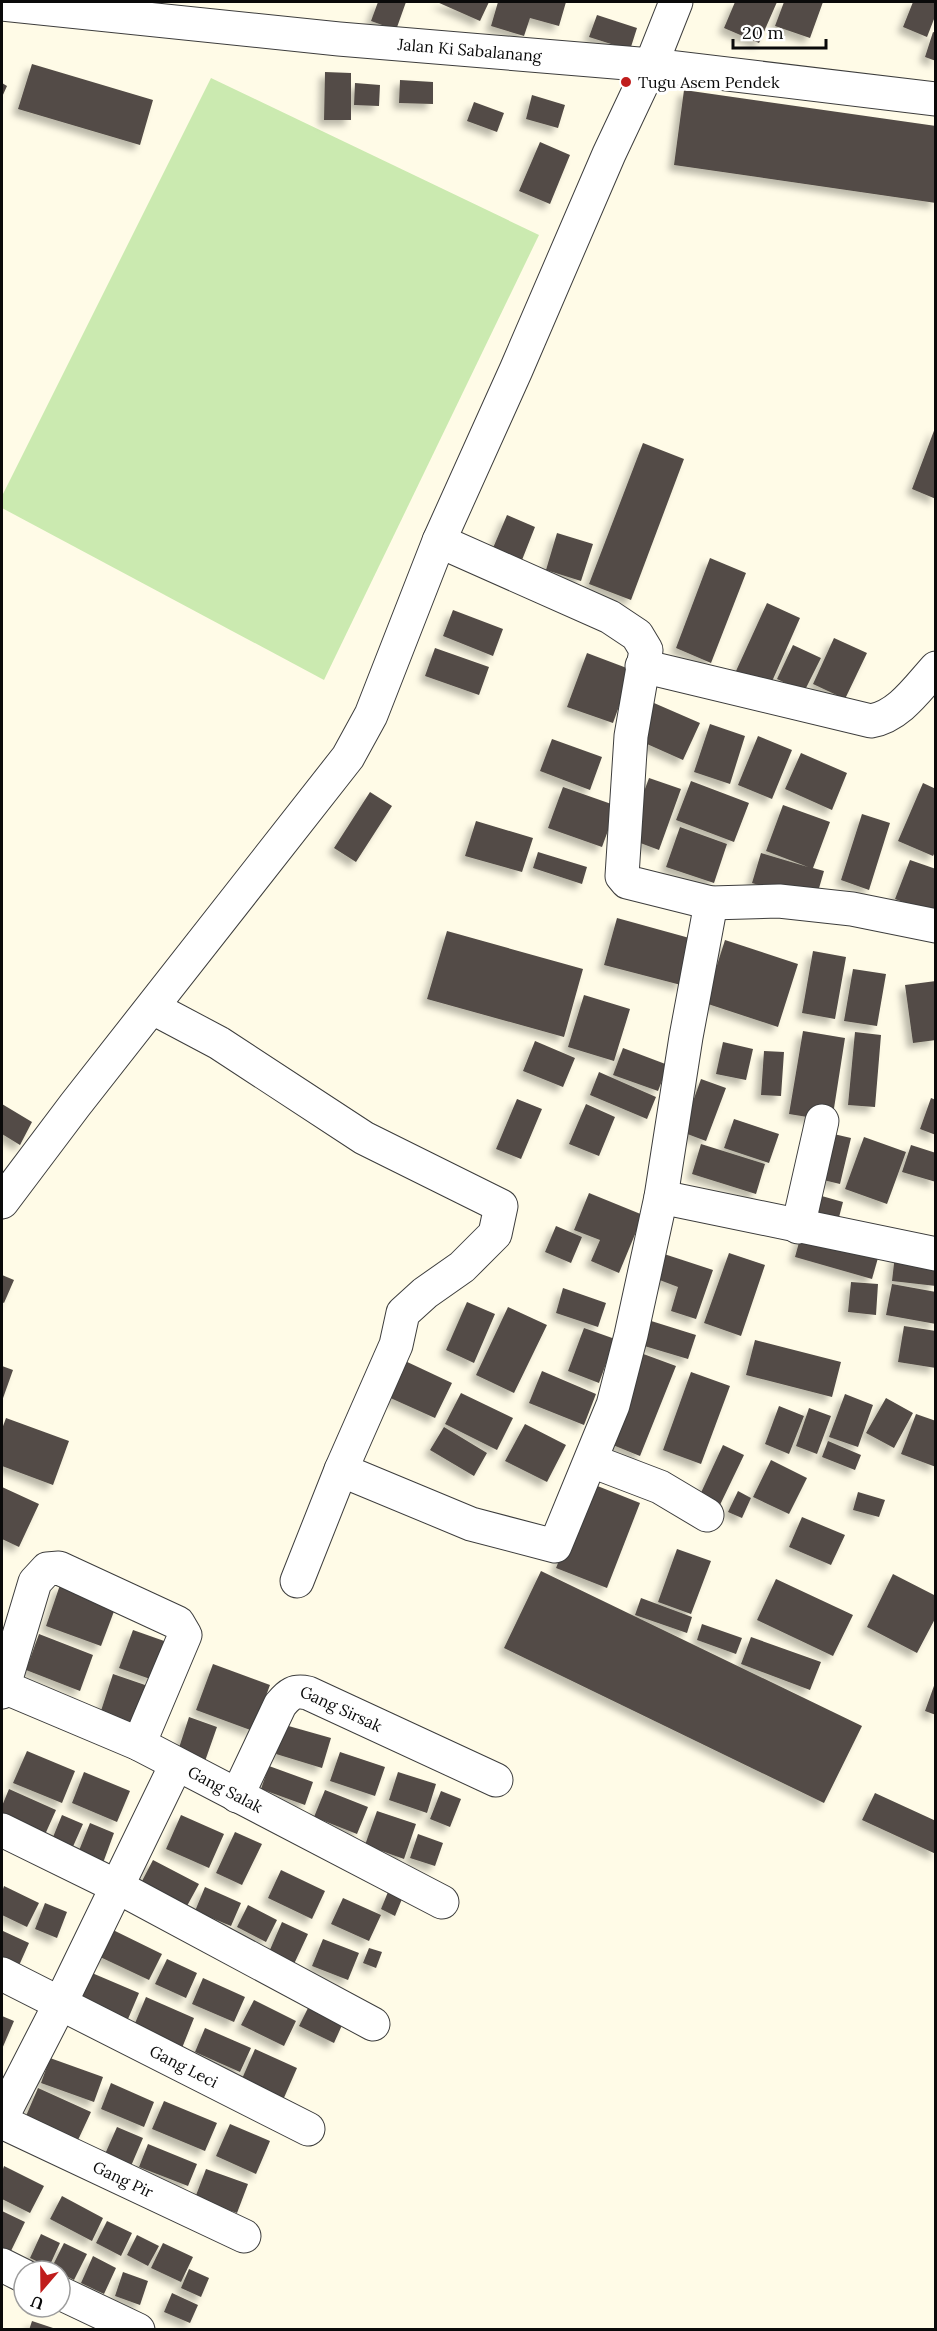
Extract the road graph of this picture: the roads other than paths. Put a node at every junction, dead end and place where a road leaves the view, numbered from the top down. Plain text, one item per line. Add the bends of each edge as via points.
1 (676, 2) edge
2 (2, 4) edge
3 (607, 62) junction
4 (651, 65) junction
5 (936, 99) edge
6 (609, 154) junction
7 (439, 541) junction
8 (642, 666) junction
9 (936, 668) edge
10 (711, 903) junction
11 (936, 926) edge
12 (153, 1008) junction
13 (822, 1121) dead end
14 (662, 1197) junction
15 (2, 1202) edge
16 (798, 1227) junction
17 (936, 1254) edge
18 (592, 1461) junction
19 (341, 1470) junction
20 (707, 1515) dead end
21 (297, 1581) dead end
22 (3, 1689) edge
23 (139, 1744) junction
24 (176, 1765) junction
25 (496, 1780) dead end
26 (237, 1796) junction
27 (2, 1830) edge
28 (116, 1886) junction
29 (442, 1902) dead end
30 (2, 1974) edge
31 (61, 2002) junction
32 (373, 2024) dead end
33 (2, 2120) edge
34 (308, 2128) dead end
35 (244, 2236) dead end
36 (72, 2299) edge
37 (138, 2330) edge

1 - 4 street
2 - 3 street, Jalan Ki Sabalanang
3 - 4 street, Jalan Ki Sabalanang
3 - 6 street via 612,97
4 - 5 street, Jalan Ki Sabalanang
4 - 6 street
6 - 7 street
7 - 8 street via 610,618 643,642 646,650
7 - 12 street via 371,715 348,757
8 - 9 street via 871,721 896,711
8 - 10 street via 631,736 622,876 632,884
10 - 11 street via 779,901 852,909
10 - 14 street
12 - 15 street
12 - 19 street via 219,1043 364,1138 501,1206 495,1234 462,1267 403,1313 396,1345
13 - 16 street
14 - 16 street
14 - 18 street via 614,1405
16 - 17 street
18 - 19 street via 555,1546 471,1524
18 - 20 street via 660,1487
19 - 21 street
22 - 23 street, Gang Salak
22 - 23 street via 34,1581 47,1569 59,1568 178,1623 185,1635
23 - 24 street, Gang Salak
24 - 26 street, Gang Salak
24 - 28 street
25 - 26 street, Gang Sirsak via 297,1691 280,1705
26 - 29 street, Gang Salak
27 - 28 street
28 - 31 street
28 - 32 street
30 - 31 street, Gang Leci
31 - 33 street
31 - 34 street, Gang Leci
33 - 35 street, Gang Pir
36 - 37 street

